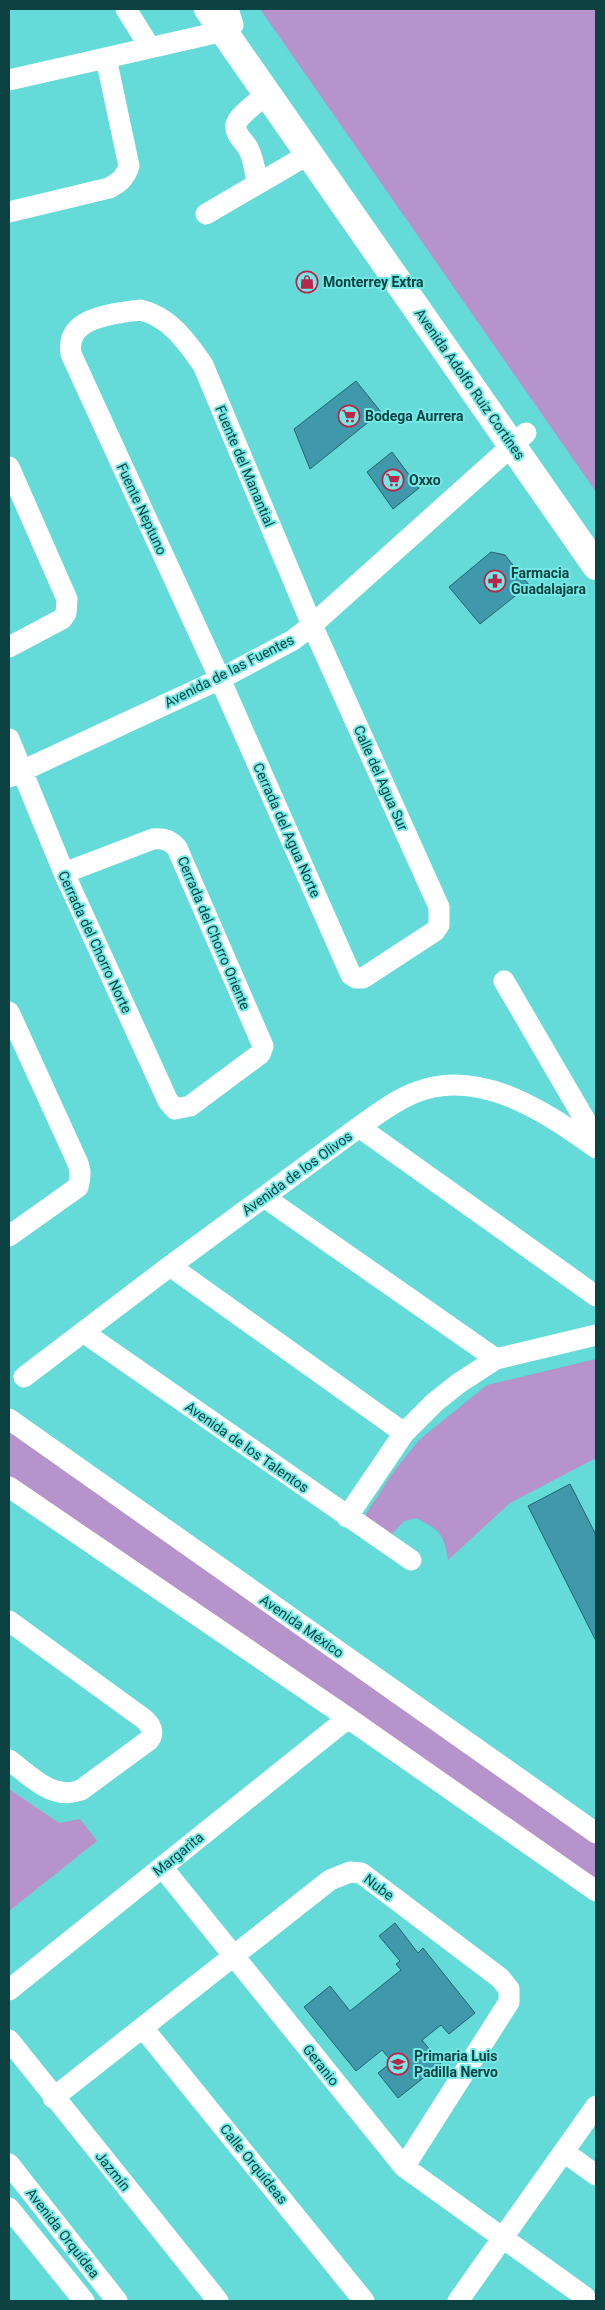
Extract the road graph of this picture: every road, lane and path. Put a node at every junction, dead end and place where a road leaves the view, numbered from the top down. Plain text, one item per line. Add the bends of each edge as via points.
1 (126, 9) edge
2 (208, 9) edge
3 (227, 16) edge
4 (149, 46) junction
5 (106, 58) junction
6 (9, 80) edge
7 (268, 94) junction
8 (309, 154) junction
9 (257, 183) junction
10 (9, 212) edge
11 (206, 214) dead end
12 (71, 337) joint
13 (519, 439) junction
14 (9, 467) edge
15 (596, 535) edge
16 (596, 566) edge
17 (312, 625) junction
18 (9, 647) edge
19 (220, 679) junction
20 (9, 739) edge
21 (15, 774) edge
22 (64, 873) junction
23 (356, 978) joint
24 (504, 981) dead end
25 (9, 1012) edge
26 (175, 1108) joint
27 (359, 1127) junction
28 (596, 1138) edge
29 (596, 1148) edge
30 (264, 1197) junction
31 (10, 1236) edge
32 (170, 1266) junction
33 (596, 1296) edge
34 (83, 1332) junction
35 (596, 1335) edge
36 (496, 1359) junction
37 (24, 1377) dead end
38 (9, 1419) edge
39 (404, 1433) junction
40 (9, 1487) edge
41 (347, 1517) junction
42 (411, 1560) dead end
43 (9, 1621) edge
44 (348, 1718) junction
45 (9, 1760) edge
46 (596, 1833) edge
47 (162, 1867) junction
48 (596, 1891) edge
49 (233, 1957) junction
50 (9, 1990) edge
51 (143, 2028) junction
52 (9, 2040) edge
53 (53, 2098) junction
54 (596, 2106) edge
55 (564, 2152) junction
56 (9, 2164) edge
57 (404, 2167) junction
58 (596, 2174) edge
59 (9, 2208) edge
60 (504, 2239) junction
61 (585, 2297) dead end
62 (84, 2301) edge
63 (118, 2301) edge
64 (218, 2301) edge
65 (364, 2301) edge
66 (458, 2301) edge

1 - 4 street
2 - 3 main road
3 - 4 street
3 - 7 main road, Avenida Adolfo Ruiz Cortínes
3 - 13 main road
4 - 5 street
5 - 6 street
5 - 10 street via 129,166 126,175 108,188
7 - 8 main road, Avenida Adolfo Ruiz Cortínes
7 - 9 street via 236,124 237,133 254,163
8 - 9 street
8 - 13 main road, Avenida Adolfo Ruiz Cortínes
9 - 11 street
12 - 17 street, Fuente del Manantial via 85,322 140,310 161,318 182,338 203,365
12 - 19 street, Fuente Neptuno via 74,363
13 - 15 main road
13 - 16 main road, Avenida Adolfo Ruiz Cortínes
13 - 17 street, Avenida de las Fuentes
14 - 18 street via 68,606 62,619
17 - 19 street, Avenida de las Fuentes via 285,644
17 - 23 street, Calle del Agua Sur via 439,907 439,925 435,931 363,978
19 - 21 street, Avenida de las Fuentes
19 - 23 street, Cerrada del Agua Norte via 351,975
20 - 21 street, Cerrada del Chorro Norte
21 - 22 street, Cerrada del Chorro Norte
22 - 26 street, Cerrada del Chorro Norte via 168,1101
22 - 26 street, Cerrada del Chorro Oriente via 153,839 163,838 177,848 263,1046 260,1054 190,1106
24 - 28 street
25 - 31 street via 80,1168 78,1187
27 - 29 street, Avenida de los Olivos via 415,1092 453,1084 489,1088 528,1105
27 - 30 street, Avenida de los Olivos
27 - 33 street
30 - 32 street, Avenida de los Olivos
30 - 36 street
32 - 34 street, Avenida de los Olivos
32 - 39 street
34 - 37 street, Avenida de los Olivos
34 - 41 street, Avenida de los Talentos
35 - 36 street
36 - 39 street via 435,1402
38 - 46 street, Avenida México
39 - 41 street
40 - 44 street
41 - 42 street, Avenida de los Talentos
43 - 45 street via 144,1719 152,1733 149,1740 73,1793 58,1794
44 - 47 street, Margarita
44 - 48 street
47 - 49 street, Geranio
47 - 50 street, Margarita
49 - 51 street
49 - 57 street, Geranio
49 - 57 street, Nube via 330,1880 350,1872 360,1873 500,1978 509,1989 509,2002
51 - 53 street
51 - 65 street, Calle Orquídeas
52 - 53 street, Jazmín
53 - 64 street, Jazmín
54 - 55 street
55 - 58 street
55 - 60 street
56 - 63 street, Avenida Orquídea
57 - 60 street, Geranio
59 - 62 street, Avenida Orquídea
60 - 61 street, Geranio
60 - 66 street

